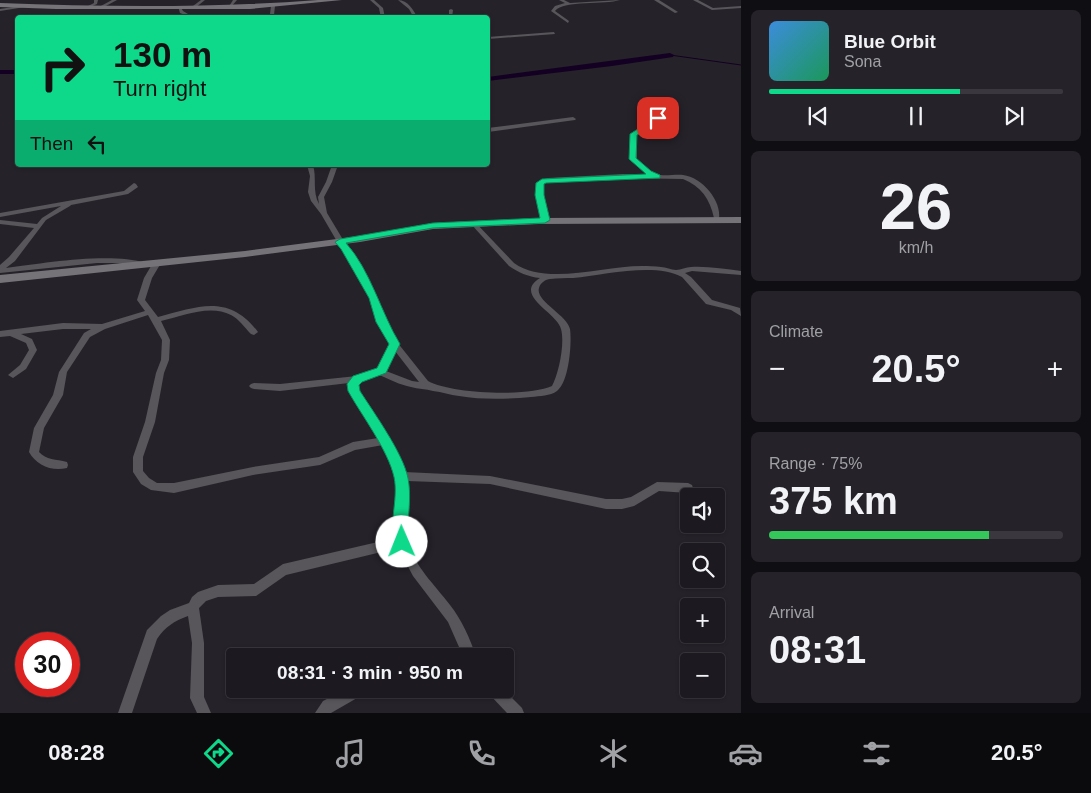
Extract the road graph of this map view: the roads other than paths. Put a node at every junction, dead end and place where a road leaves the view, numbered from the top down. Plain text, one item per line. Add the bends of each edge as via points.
1 (96, 0) edge
2 (115, 0) edge
3 (203, 0) edge
4 (235, 0) edge
5 (339, 0) edge
6 (372, 0) edge
7 (400, 0) edge
8 (561, 0) edge
9 (618, 0) edge
10 (656, 0) edge
11 (695, 0) edge
12 (301, 2) edge
13 (724, 2) dead end
14 (567, 4) junction
15 (0, 5) edge
16 (25, 6) junction
17 (274, 6) junction
18 (89, 7) junction
19 (101, 7) junction
20 (179, 7) junction
21 (194, 7) junction
22 (228, 7) junction
23 (741, 7) edge
24 (736, 8) junction
25 (0, 10) edge
26 (451, 10) dead end
27 (676, 12) dead end
28 (187, 15) edge
29 (271, 15) edge
30 (383, 15) edge
31 (414, 15) edge
32 (451, 15) edge
33 (568, 22) dead end
34 (554, 34) dead end
35 (490, 38) edge
36 (670, 114) dead end
37 (573, 119) dead end
38 (490, 130) edge
39 (311, 167) edge
40 (334, 167) edge
41 (657, 176) junction
42 (134, 185) dead end
43 (78, 200) junction
44 (324, 213) junction
45 (0, 215) edge
46 (717, 218) junction
47 (545, 220) junction
48 (741, 220) edge
49 (0, 222) edge
50 (472, 223) junction
51 (38, 226) junction
52 (340, 242) junction
53 (156, 263) junction
54 (143, 264) junction
55 (0, 270) edge
56 (676, 272) junction
57 (741, 272) edge
58 (549, 275) junction
59 (0, 279) edge
60 (741, 313) edge
61 (153, 316) junction
62 (102, 326) junction
63 (254, 332) dead end
64 (12, 333) junction
65 (0, 334) edge
66 (394, 344) junction
67 (381, 372) junction
68 (12, 375) dead end
69 (358, 379) junction
70 (254, 386) dead end
71 (432, 387) junction
72 (385, 441) junction
73 (63, 465) dead end
74 (400, 476) junction
75 (688, 488) dead end
76 (402, 542) junction
77 (193, 608) junction
78 (466, 648) edge
79 (343, 698) edge
80 (503, 698) edge
81 (125, 713) edge
82 (204, 713) edge
83 (322, 713) edge
84 (517, 713) edge

1 - 18 street
2 - 19 street
3 - 21 street
4 - 22 street
5 - 12 street
6 - 30 street
7 - 31 street
8 - 14 street
9 - 14 street
10 - 27 street
11 - 24 street via 712,9
12 - 17 street
13 - 24 street
14 - 33 street via 553,11
15 - 16 street
16 - 18 street
16 - 25 street
17 - 22 street
17 - 29 street
18 - 19 street
19 - 20 street
20 - 21 street
20 - 28 street
21 - 22 street
23 - 24 street
26 - 32 street
34 - 35 street
36 - 41 street via 633,135 634,161
37 - 38 street
39 - 44 street via 313,202
40 - 44 street via 321,197
41 - 46 street via 693,180 710,197
41 - 47 street via 544,180 540,183 540,195
42 - 43 street via 126,193
43 - 45 street
43 - 51 street via 52,213
44 - 52 street
46 - 47 street
46 - 48 street
47 - 50 street
49 - 51 street
50 - 52 street via 433,226
50 - 58 street via 519,269
51 - 55 street
52 - 53 street
52 - 66 street via 374,298
53 - 54 street
53 - 61 street via 142,296
54 - 55 street via 73,263
54 - 59 street
56 - 57 street via 692,269
56 - 58 street via 637,268
56 - 60 street via 687,277 711,303 735,308
58 - 71 street via 539,280 534,291 566,330 563,370 555,388 507,396 459,393
61 - 62 street
61 - 63 street via 220,310 236,314
61 - 72 street via 166,340 165,360 138,457 138,472 155,487 174,488 320,461 353,446
62 - 64 street via 63,326
62 - 73 street via 87,335 63,372 58,395 39,428 34,452 37,457 44,462
64 - 65 street
64 - 68 street via 29,341 33,350 23,367
66 - 67 street
66 - 71 street via 419,378
67 - 69 street
67 - 71 street via 411,384
69 - 70 street via 288,388
69 - 72 street via 353,384 354,391
72 - 74 street
74 - 75 street via 490,480 606,504 634,501 657,486
74 - 76 street
76 - 77 street via 282,570 256,590 218,590 202,596
76 - 78 street via 410,560 453,620
77 - 81 street via 167,617 155,630
77 - 82 street via 198,644 197,698
79 - 83 street
80 - 84 street

